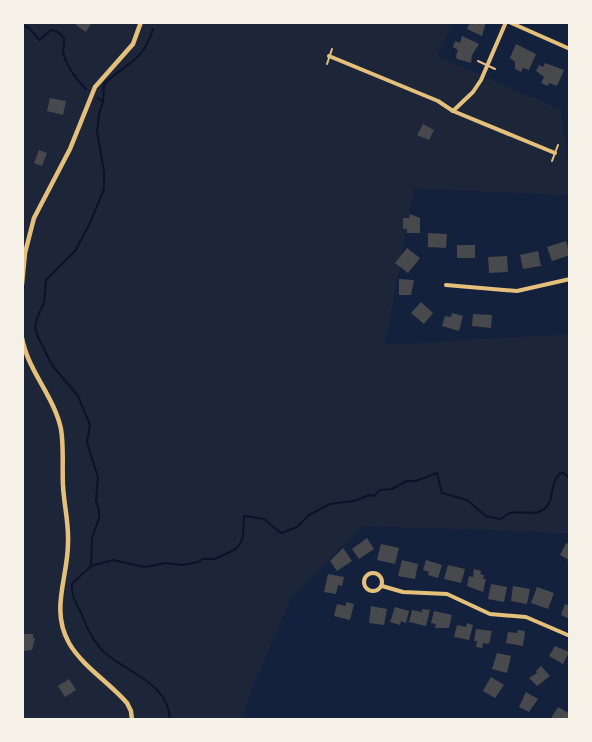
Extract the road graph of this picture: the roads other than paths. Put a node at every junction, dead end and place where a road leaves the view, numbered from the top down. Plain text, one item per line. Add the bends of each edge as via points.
1 (141, 22) edge
2 (508, 22) edge
3 (570, 48) edge
4 (332, 49) dead end
5 (329, 56) junction
6 (478, 61) dead end
7 (326, 64) dead end
8 (487, 66) junction
9 (495, 69) dead end
10 (453, 111) junction
11 (558, 146) dead end
12 (555, 153) junction
13 (552, 160) dead end
14 (570, 279) edge
15 (22, 284) edge
16 (446, 285) dead end
17 (22, 338) edge
18 (382, 586) junction
19 (570, 636) edge
20 (132, 720) edge

1 - 15 street via 133,44 95,86 70,149 34,218 25,253
2 - 3 street
2 - 8 street
4 - 5 lane
5 - 7 lane
5 - 10 street via 438,101
6 - 8 lane
8 - 9 lane
8 - 10 street via 473,92
10 - 12 street
11 - 12 lane
12 - 13 lane
14 - 16 street via 517,292
17 - 20 street via 61,430 68,543 59,605 62,626 68,642 81,660 127,703
18 - 18 street via 376,574 369,575 364,581 370,591
18 - 19 street via 404,592 447,594 490,614 526,617

